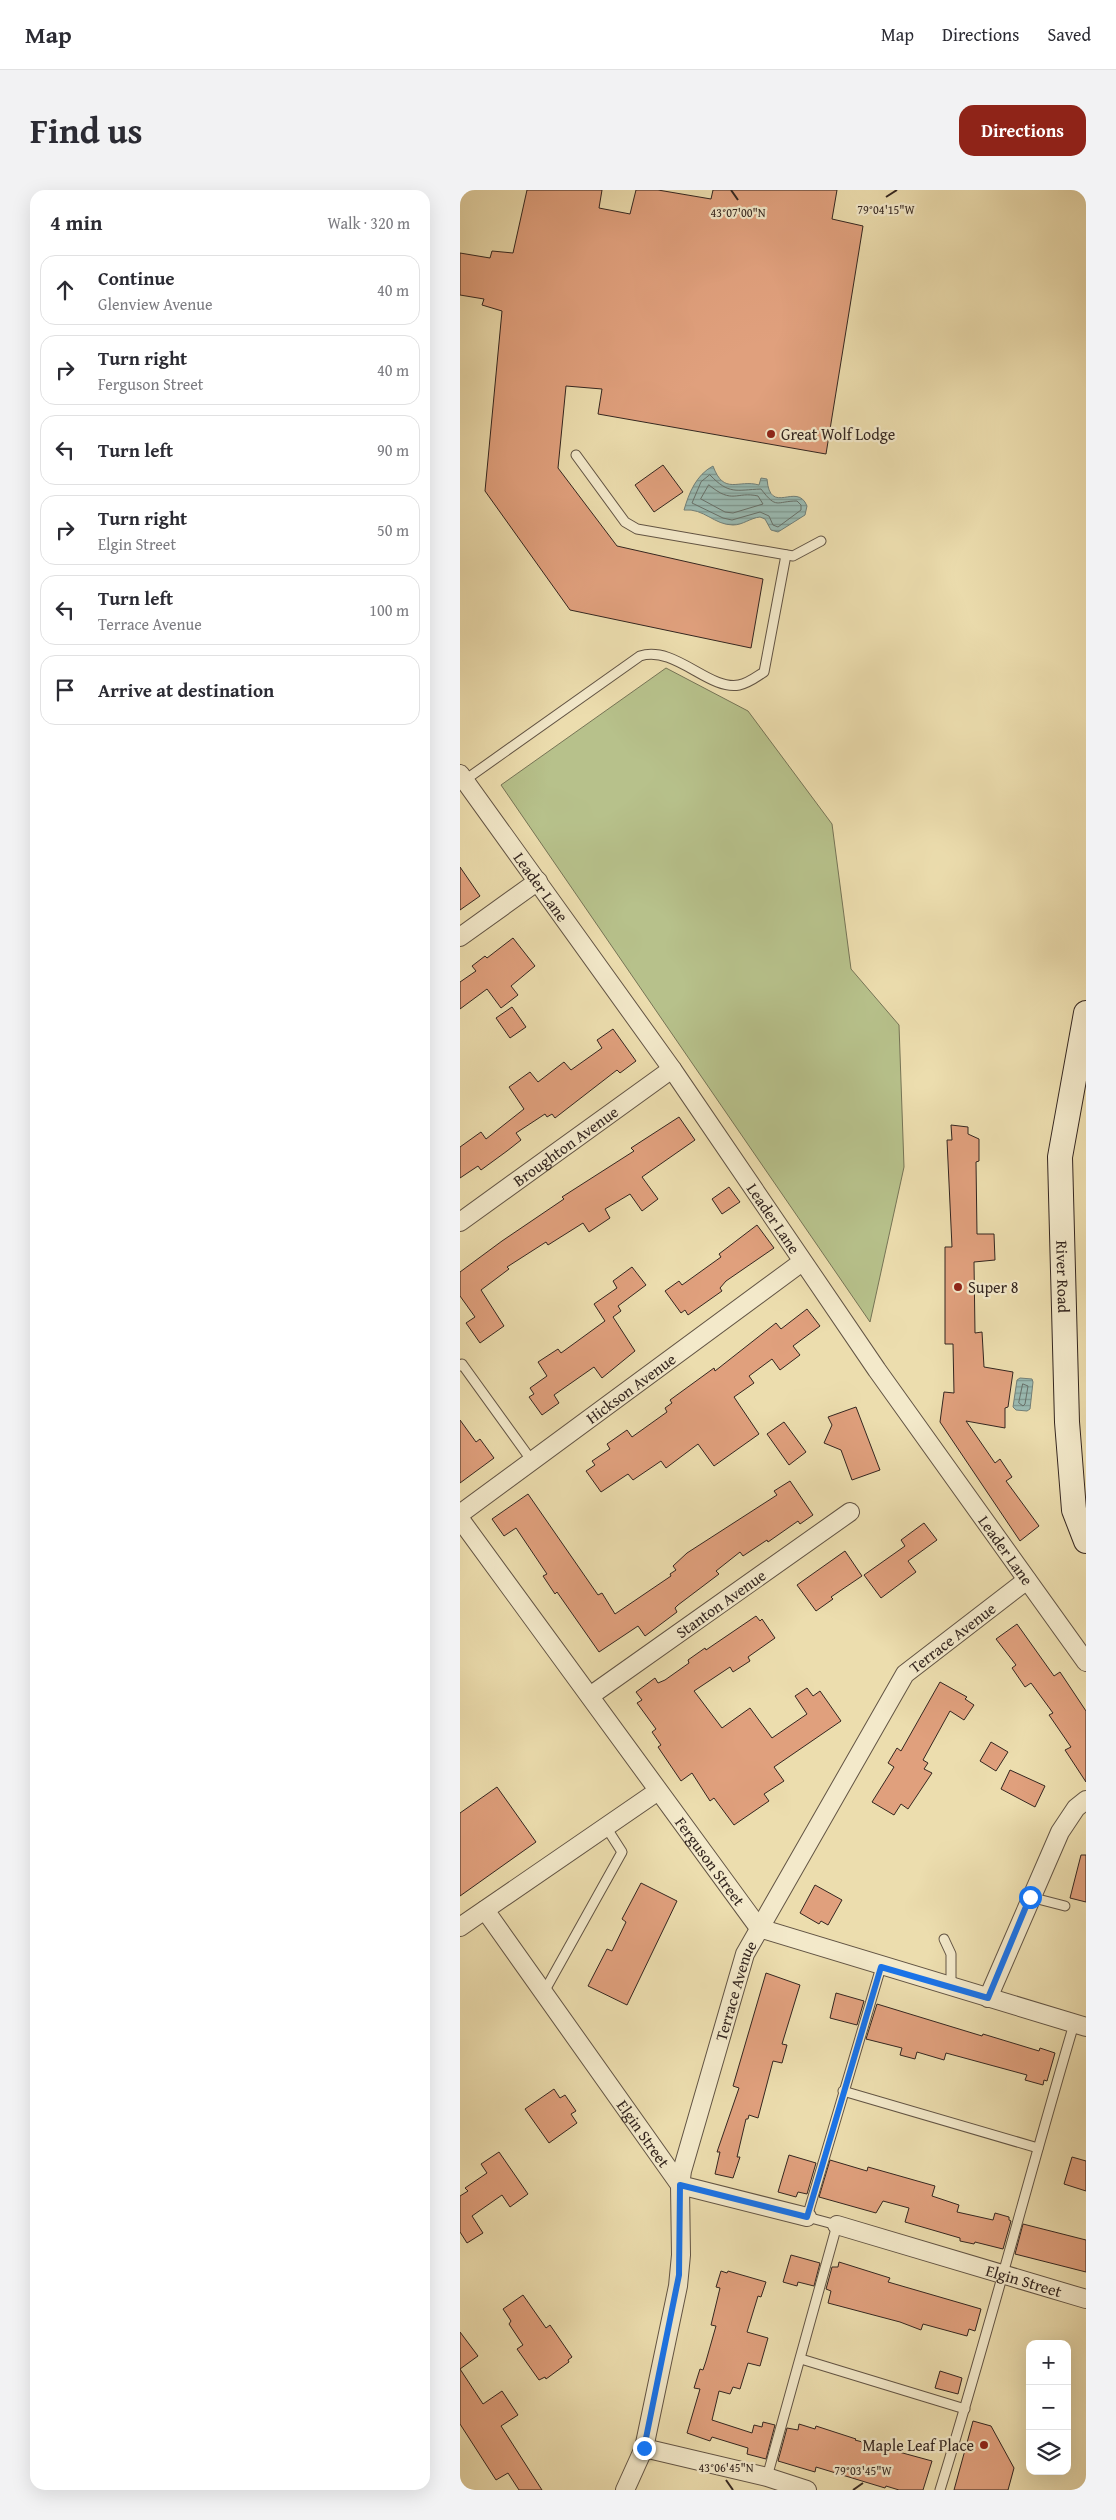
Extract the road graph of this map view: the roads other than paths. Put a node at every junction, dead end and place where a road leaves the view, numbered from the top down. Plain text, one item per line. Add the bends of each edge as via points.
1 (576, 455) dead end
2 (821, 541) dead end
3 (786, 555) junction
4 (462, 777) edge
5 (538, 881) junction
6 (460, 937) edge
7 (1086, 1013) edge
8 (672, 1069) junction
9 (460, 1222) edge
10 (802, 1262) junction
11 (460, 1366) edge
12 (532, 1461) junction
13 (850, 1512) dead end
14 (460, 1514) edge
15 (460, 1519) edge
16 (1086, 1541) edge
17 (1027, 1580) junction
18 (1086, 1662) edge
19 (590, 1696) junction
20 (658, 1791) junction
21 (1086, 1800) edge
22 (606, 1826) junction
23 (1030, 1897) junction
24 (1065, 1906) dead end
25 (485, 1910) junction
26 (460, 1927) edge
27 (759, 1928) junction
28 (944, 1939) dead end
29 (881, 1967) junction
30 (951, 1987) junction
31 (544, 1992) junction
32 (988, 1998) junction
33 (1080, 2025) edge
34 (843, 2091) junction
35 (1038, 2148) junction
36 (680, 2185) junction
37 (807, 2217) junction
38 (837, 2225) junction
39 (1004, 2273) junction
40 (1086, 2298) edge
41 (801, 2359) junction
42 (965, 2409) junction
43 (644, 2448) junction
44 (768, 2477) junction
45 (625, 2490) edge
46 (807, 2490) edge
47 (940, 2490) edge

1 - 3 lane via 625,522 637,529
2 - 3 lane via 799,555
3 - 4 lane via 764,672 745,684 728,685 661,654 640,656
4 - 5 street, Leader Lane
5 - 6 street
5 - 8 street, Leader Lane
7 - 16 main road, River Road via 1060,1157 1067,1422 1074,1510
8 - 9 street, Broughton Avenue
8 - 10 street, Leader Lane
10 - 12 street, Hickson Avenue
10 - 17 street, Leader Lane
11 - 12 lane via 462,1364
12 - 14 street, Hickson Avenue
13 - 19 street, Stanton Avenue
15 - 19 street, Ferguson Street
17 - 18 street, Leader Lane
17 - 27 street, Terrace Avenue via 905,1674
19 - 20 street, Ferguson Street
20 - 22 street
20 - 27 street, Ferguson Street
21 - 23 street via 1066,1820
22 - 25 street
22 - 31 lane via 622,1852
23 - 24 lane
23 - 32 street
25 - 26 street
25 - 31 street, Elgin Street
27 - 29 street
27 - 36 street, Terrace Avenue via 745,1954
28 - 30 lane via 951,1954
29 - 30 street
29 - 34 lane
30 - 32 street
31 - 36 street, Elgin Street
32 - 33 street
33 - 35 lane
34 - 35 lane
34 - 37 lane
35 - 39 lane
36 - 37 street, Elgin Street
36 - 43 street, Terrace Avenue via 679,2275
37 - 38 lane, Elgin Street
38 - 39 street, Elgin Street
38 - 41 lane
39 - 40 street, Elgin Street
39 - 42 lane
41 - 42 lane
41 - 44 lane
42 - 47 lane
43 - 44 street
43 - 45 street, Terrace Avenue
44 - 46 street

